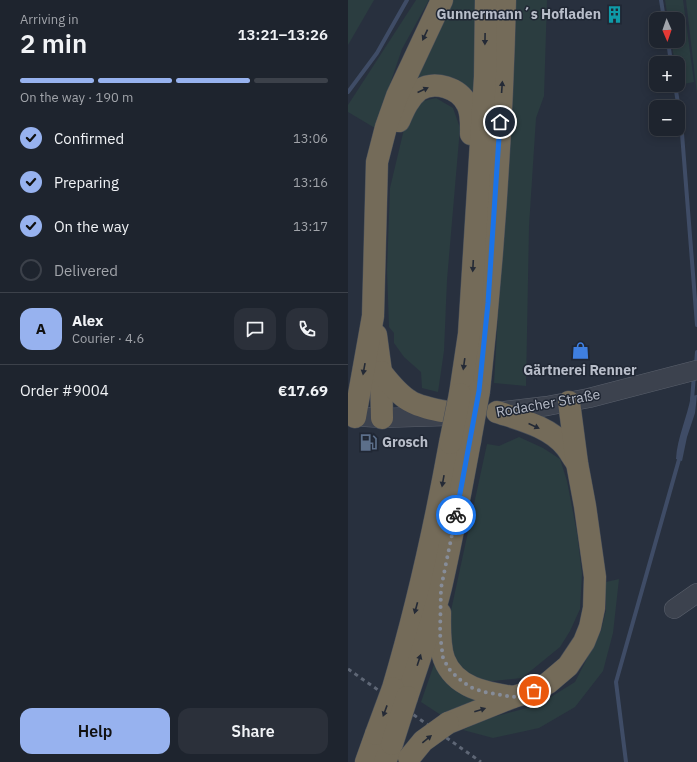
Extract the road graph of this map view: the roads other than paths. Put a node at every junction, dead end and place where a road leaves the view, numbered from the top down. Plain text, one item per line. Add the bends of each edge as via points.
1 (442, 0) edge
2 (486, 0) edge
3 (505, 0) edge
4 (376, 200) junction
5 (475, 228) junction
6 (373, 316) junction
7 (691, 371) edge
8 (381, 372) junction
9 (469, 392) junction
10 (569, 402) junction
11 (498, 412) junction
12 (462, 415) junction
13 (351, 417) edge
14 (382, 418) junction
15 (460, 442) junction
16 (577, 463) junction
17 (441, 588) junction
18 (697, 593) edge
19 (674, 609) dead end
20 (400, 693) junction
21 (513, 697) junction
22 (384, 747) edge
23 (407, 760) edge
24 (366, 762) edge

1 -> 4 highway via 397,96 386,127 377,162
2 -> 5 highway via 485,77
9 -> 3 highway via 488,303 503,76
4 -> 5 highway via 406,104 419,90 426,87 440,86 453,89 467,104 470,114
4 - 6 highway
5 -> 9 highway via 469,334
6 - 8 highway
6 -> 13 highway
7 - 10 street, Rodacher Straße
8 - 12 highway via 409,401
8 - 14 highway
9 - 15 highway, bridge
10 - 11 street, Rodacher Straße
10 - 16 highway
11 - 12 street, Rodacher Straße
11 -> 16 highway via 532,424 553,435 566,446
12 - 14 street, Rodacher Straße
13 - 14 street, Rodacher Straße
15 - 17 highway via 453,530
15 -> 20 highway via 438,508
16 - 21 highway via 595,577 594,608 590,627 584,642 568,666 534,691
20 -> 17 highway via 426,640
17 - 21 highway via 440,634 443,658 449,669 470,687
18 - 19 street
20 - 22 highway, bridge
23 -> 21 highway, bridge via 423,741 448,723
22 - 24 highway

